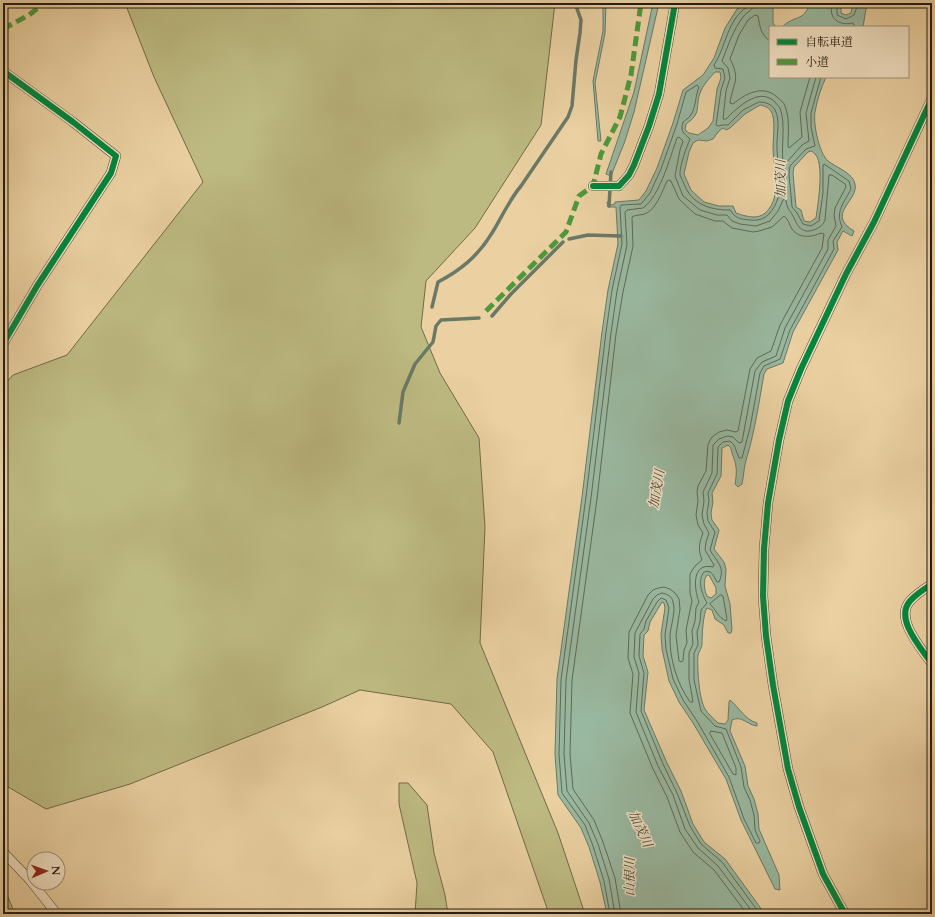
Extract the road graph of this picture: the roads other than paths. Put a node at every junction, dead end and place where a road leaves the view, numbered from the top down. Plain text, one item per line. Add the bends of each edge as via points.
1 (675, 3) edge
2 (3, 71) edge
3 (932, 98) edge
4 (593, 186) dead end
5 (3, 344) edge
6 (932, 584) edge
7 (932, 664) edge
8 (3, 852) edge
9 (57, 914) edge
10 (845, 914) edge

1 - 4 street via 659,94 634,165 620,186
2 - 5 street via 116,156 111,173 37,286
3 - 10 street via 874,222 842,280 788,401 768,503 763,596 773,685 788,769 823,874
6 - 7 street via 909,602 905,618 909,630
8 - 9 street

